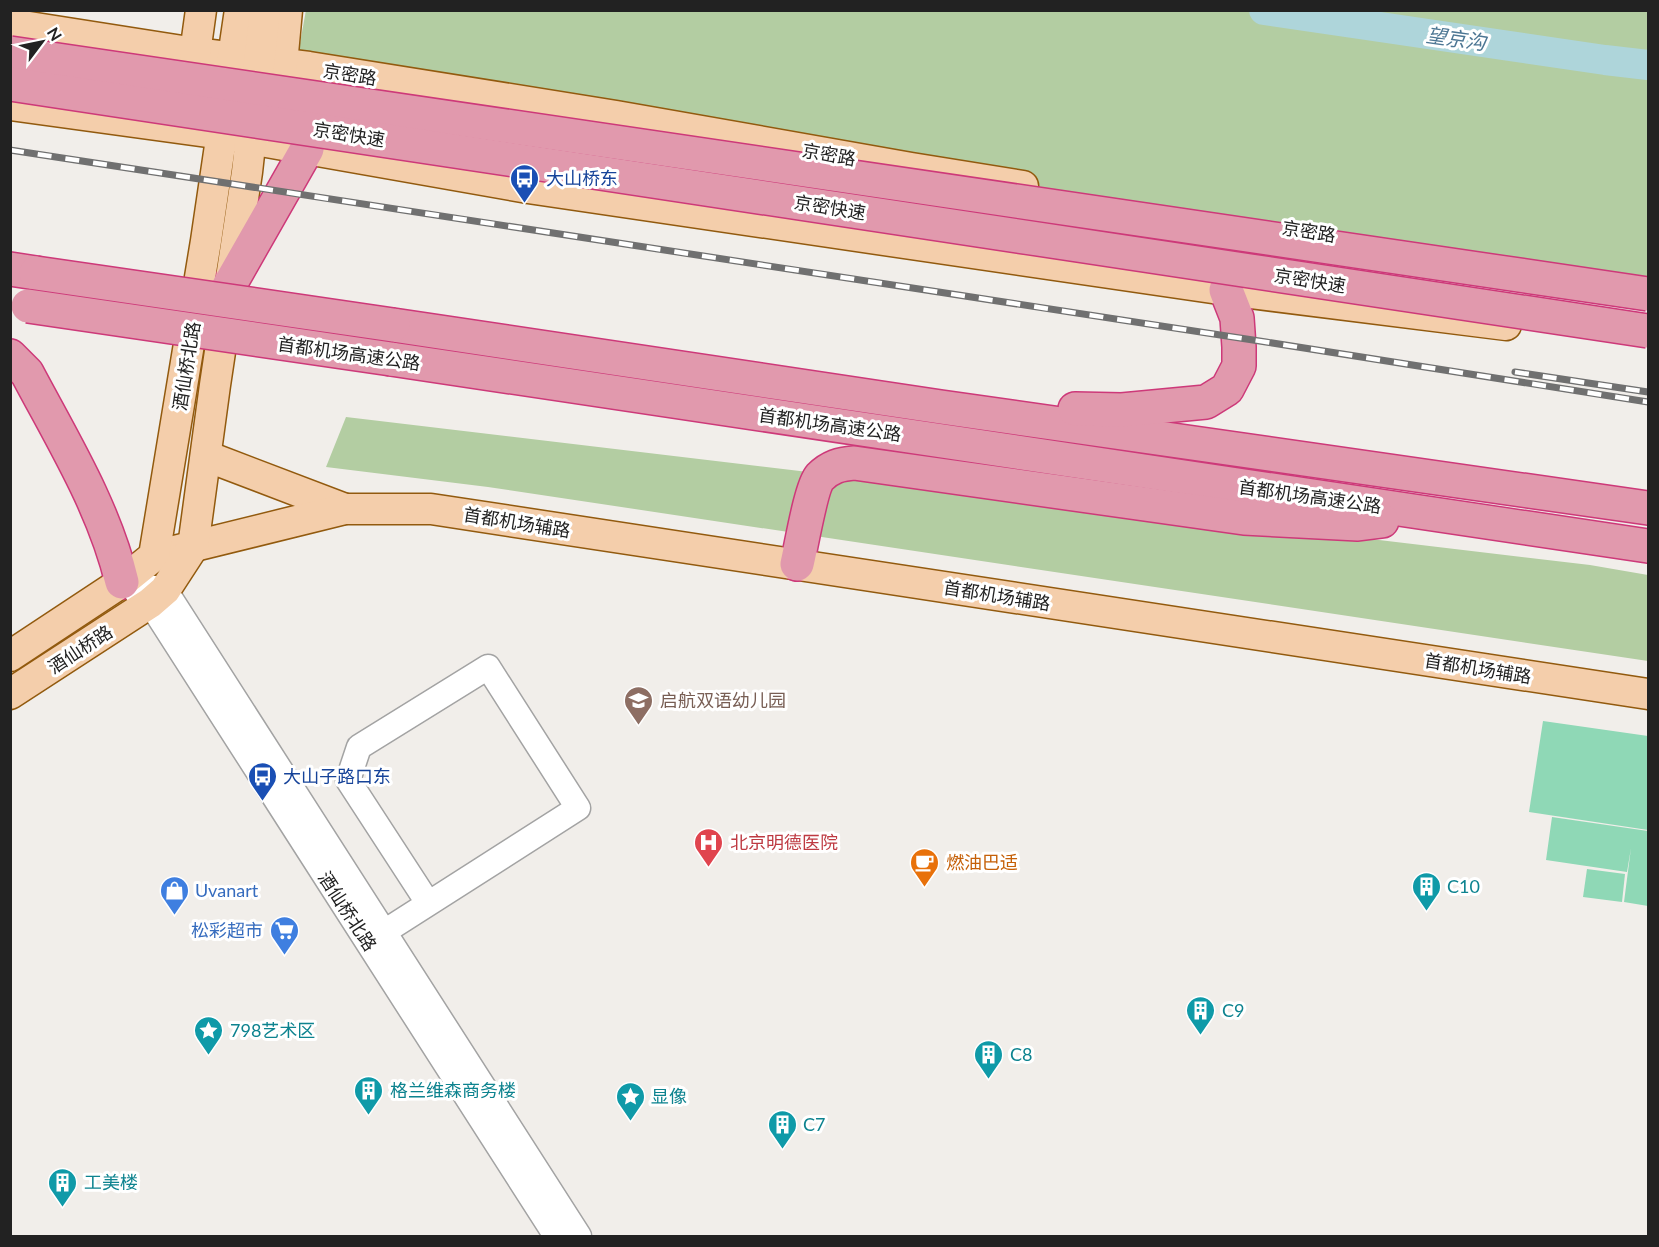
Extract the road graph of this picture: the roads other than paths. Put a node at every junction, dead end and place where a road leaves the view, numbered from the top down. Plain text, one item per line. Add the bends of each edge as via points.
1 (201, 10) edge
2 (240, 10) edge
3 (265, 10) edge
4 (288, 10) edge
5 (10, 24) edge
6 (10, 53) edge
7 (195, 53) junction
8 (258, 61) junction
9 (10, 84) edge
10 (10, 105) edge
11 (236, 137) junction
12 (307, 149) junction
13 (23, 271) edge
14 (1648, 284) edge
15 (229, 286) junction
16 (1226, 290) junction
17 (1648, 294) edge
18 (19, 305) edge
19 (1648, 331) edge
20 (1648, 347) edge
21 (10, 356) edge
22 (941, 407) junction
23 (206, 456) junction
24 (1648, 508) edge
25 (345, 509) junction
26 (1436, 514) junction
27 (1648, 546) edge
28 (193, 547) junction
29 (154, 556) junction
30 (797, 564) junction
31 (122, 582) junction
32 (157, 596) junction
33 (10, 656) edge
34 (10, 694) edge
35 (1648, 694) edge
36 (428, 903) junction
37 (384, 932) junction
38 (556, 1236) edge
39 (579, 1236) edge

1 - 7 main road
2 - 8 main road
3 - 8 main road
4 - 8 main road
5 - 7 main road, 京密路
6 - 17 highway, 京密快速, bridge
7 - 8 main road, 京密路
8 - 11 main road
8 - 14 main road, 京密路
9 - 19 highway, 京密快速, bridge
10 - 11 main road
11 - 12 main road
11 - 15 main road, 酒仙桥北路
11 - 29 main road, 酒仙桥北路
12 - 15 highway
12 - 16 main road via 528,188
13 - 22 highway, 首都机场高速公路, bridge
15 - 23 main road, 酒仙桥北路
16 - 20 main road via 1590,336
16 - 22 highway via 1237,318 1239,366 1227,388 1206,402 1122,410
18 - 26 highway, 首都机场高速公路, bridge
21 - 31 highway via 27,373 99,509
22 - 24 highway, 首都机场高速公路
23 - 25 main road
23 - 28 main road, 酒仙桥北路
25 - 28 main road
25 - 30 main road, 首都机场辅路 via 431,509
26 - 27 highway, 首都机场高速公路
26 - 30 highway via 1358,524 1244,518 854,463 838,464 819,479
28 - 29 main road
28 - 32 main road, 酒仙桥北路
29 - 31 main road
30 - 35 main road, 首都机场辅路
31 - 32 street
31 - 33 main road, 酒仙桥路
32 - 34 main road, 酒仙桥路
32 - 37 street, 酒仙桥北路
32 - 38 street, 酒仙桥北路
36 - 36 street via 578,808 488,667 359,747 348,780
36 - 37 street
37 - 39 street, 酒仙桥北路

